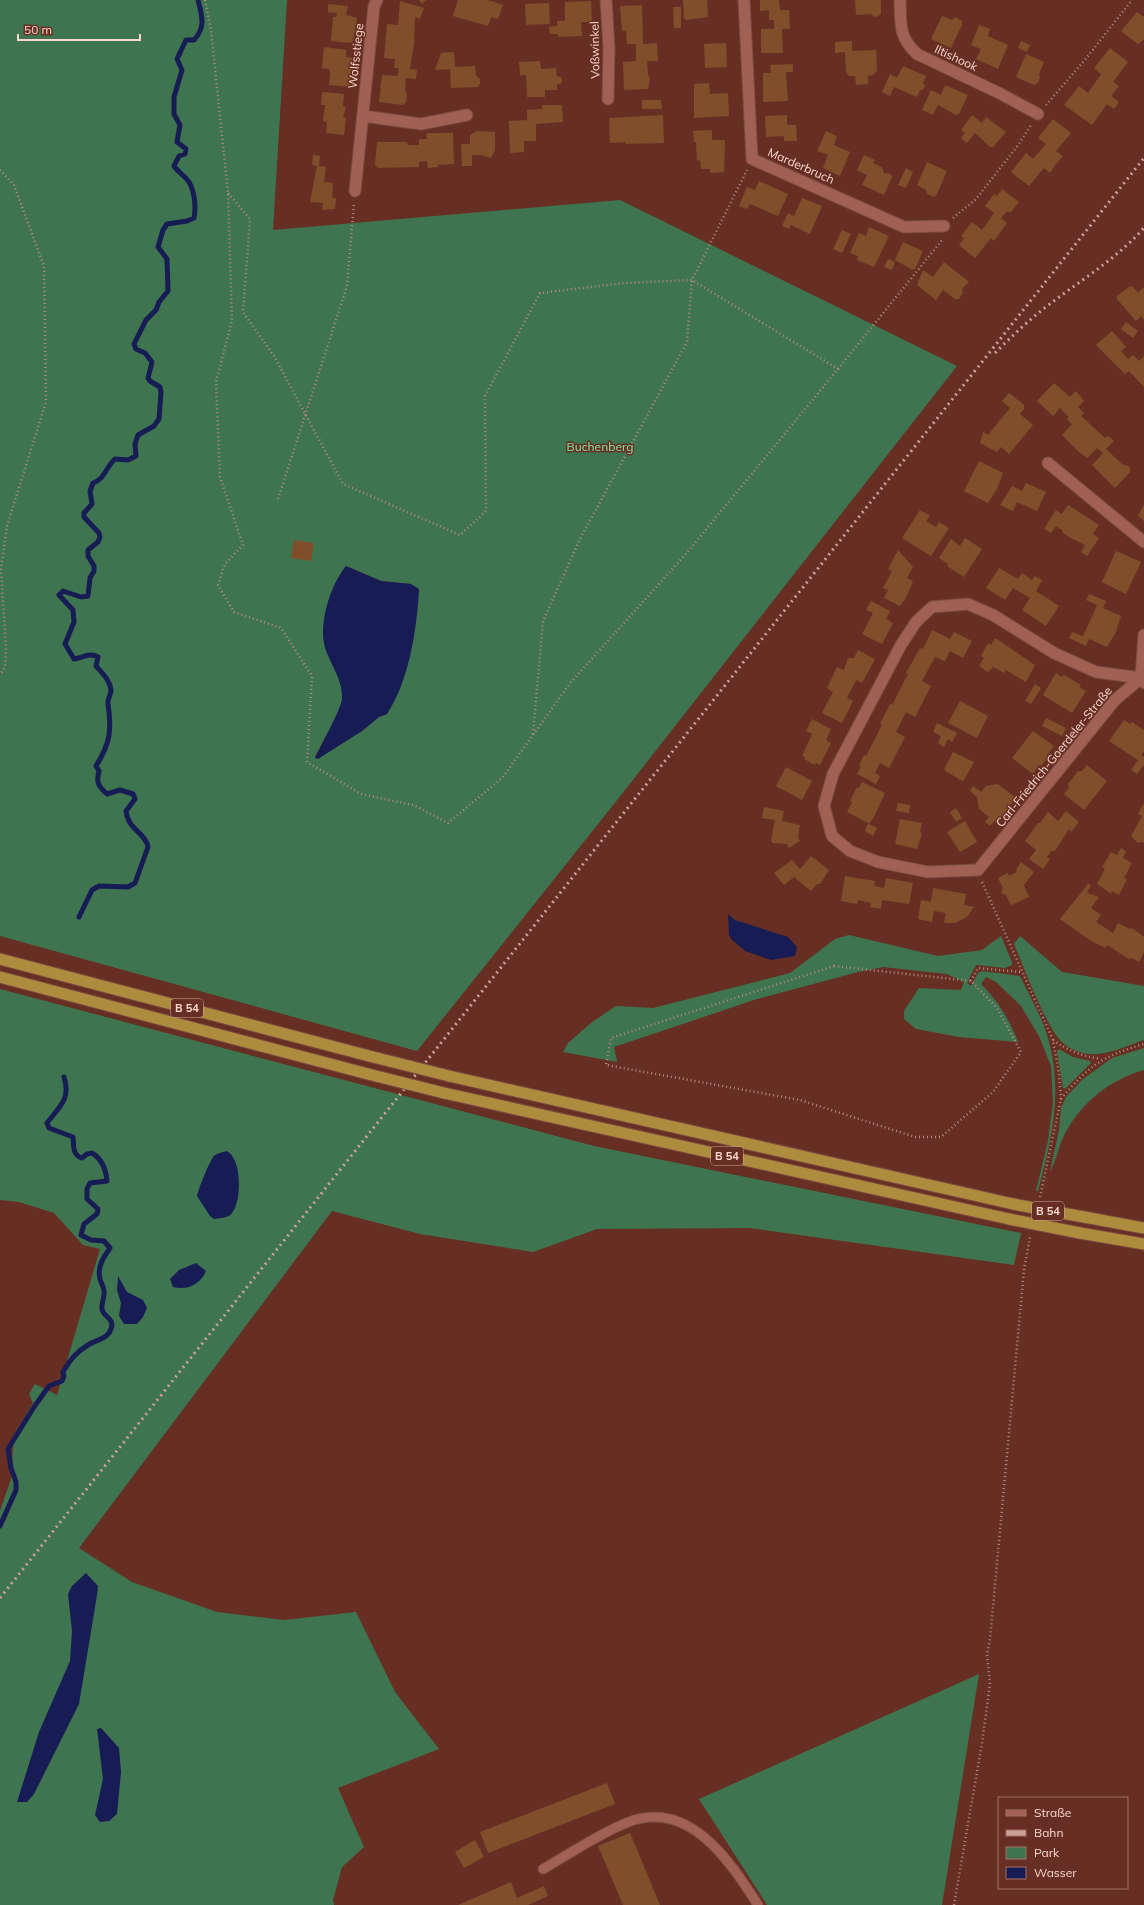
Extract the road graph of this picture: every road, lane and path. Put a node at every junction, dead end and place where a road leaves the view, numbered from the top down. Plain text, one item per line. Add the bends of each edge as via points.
1 (205, 0) edge
2 (378, 0) edge
3 (606, 0) edge
4 (744, 0) edge
5 (900, 0) edge
6 (1132, 0) edge
7 (608, 99) dead end
8 (467, 114) dead end
9 (1038, 114) junction
10 (363, 116) junction
11 (752, 159) junction
12 (0, 170) edge
13 (355, 190) joint
14 (228, 194) junction
15 (944, 226) junction
16 (692, 280) junction
17 (838, 369) junction
18 (305, 417) junction
19 (1048, 463) dead end
20 (278, 499) dead end
21 (1144, 542) edge
22 (1144, 635) edge
23 (0, 675) edge
24 (1143, 680) edge
25 (533, 734) junction
26 (978, 870) junction
27 (0, 959) edge
28 (1022, 972) junction
29 (0, 977) edge
30 (971, 981) junction
31 (1053, 1040) junction
32 (1144, 1044) edge
33 (1101, 1059) junction
34 (1061, 1099) junction
35 (1040, 1200) dead end
36 (1144, 1228) edge
37 (1031, 1235) dead end
38 (1144, 1244) edge
39 (543, 1869) dead end
40 (758, 1905) edge
41 (954, 1905) edge

1 - 14 path via 211,30
2 - 10 street, Wolfsstiege via 374,6
3 - 7 street, Voßwinkel via 609,48
4 - 11 street, Marderbruch
5 - 9 street, Iltishook via 901,30 906,44 917,54 999,92
6 - 9 path
8 - 10 street via 421,124
9 - 15 path via 1019,144 976,199
10 - 13 street, Wolfsstiege
11 - 15 street, Marderbruch via 904,227
11 - 16 path
12 - 23 path via 14,185 44,266 46,402 7,526 1,569 6,648 5,668
13 - 18 path via 347,286
14 - 18 path via 250,219 243,312 274,356
14 - 25 path via 232,321 216,382 220,477 243,545 226,564 218,585 234,612 281,628 312,676 307,762 361,794 413,805 448,823 502,778
15 - 17 path via 942,241
16 - 17 path
16 - 18 path via 624,283 540,294 485,396 486,511 460,535 343,484
16 - 25 path via 687,342 580,540 542,621
17 - 25 path via 685,555 571,682
18 - 20 path
19 - 21 street
22 - 24 street
24 - 26 street, Carl-Friedrich-Goerdeler-Straße via 1115,700
24 - 26 street, Carl-Friedrich-Goerdeler-Straße via 1096,672 1054,653 993,615 968,604 932,607 916,622 901,645 833,774 824,806 832,836 850,851 878,862 928,872
26 - 28 path
27 - 36 highway, B 54, bridge via 449,1076 1013,1204
28 - 30 path via 978,968
28 - 31 path
29 - 38 highway, B 54, bridge via 444,1093 1009,1219
30 - 30 path via 997,1008 1021,1052 993,1092 942,1137 915,1137 800,1100 606,1065 611,1038 834,966
31 - 33 path via 1067,1050
31 - 34 path
32 - 33 path
33 - 34 path via 1077,1079
34 - 35 path
37 - 41 path via 1024,1270 987,1655 990,1684
39 - 40 lane via 627,1823 650,1817 670,1819 689,1825 723,1854

